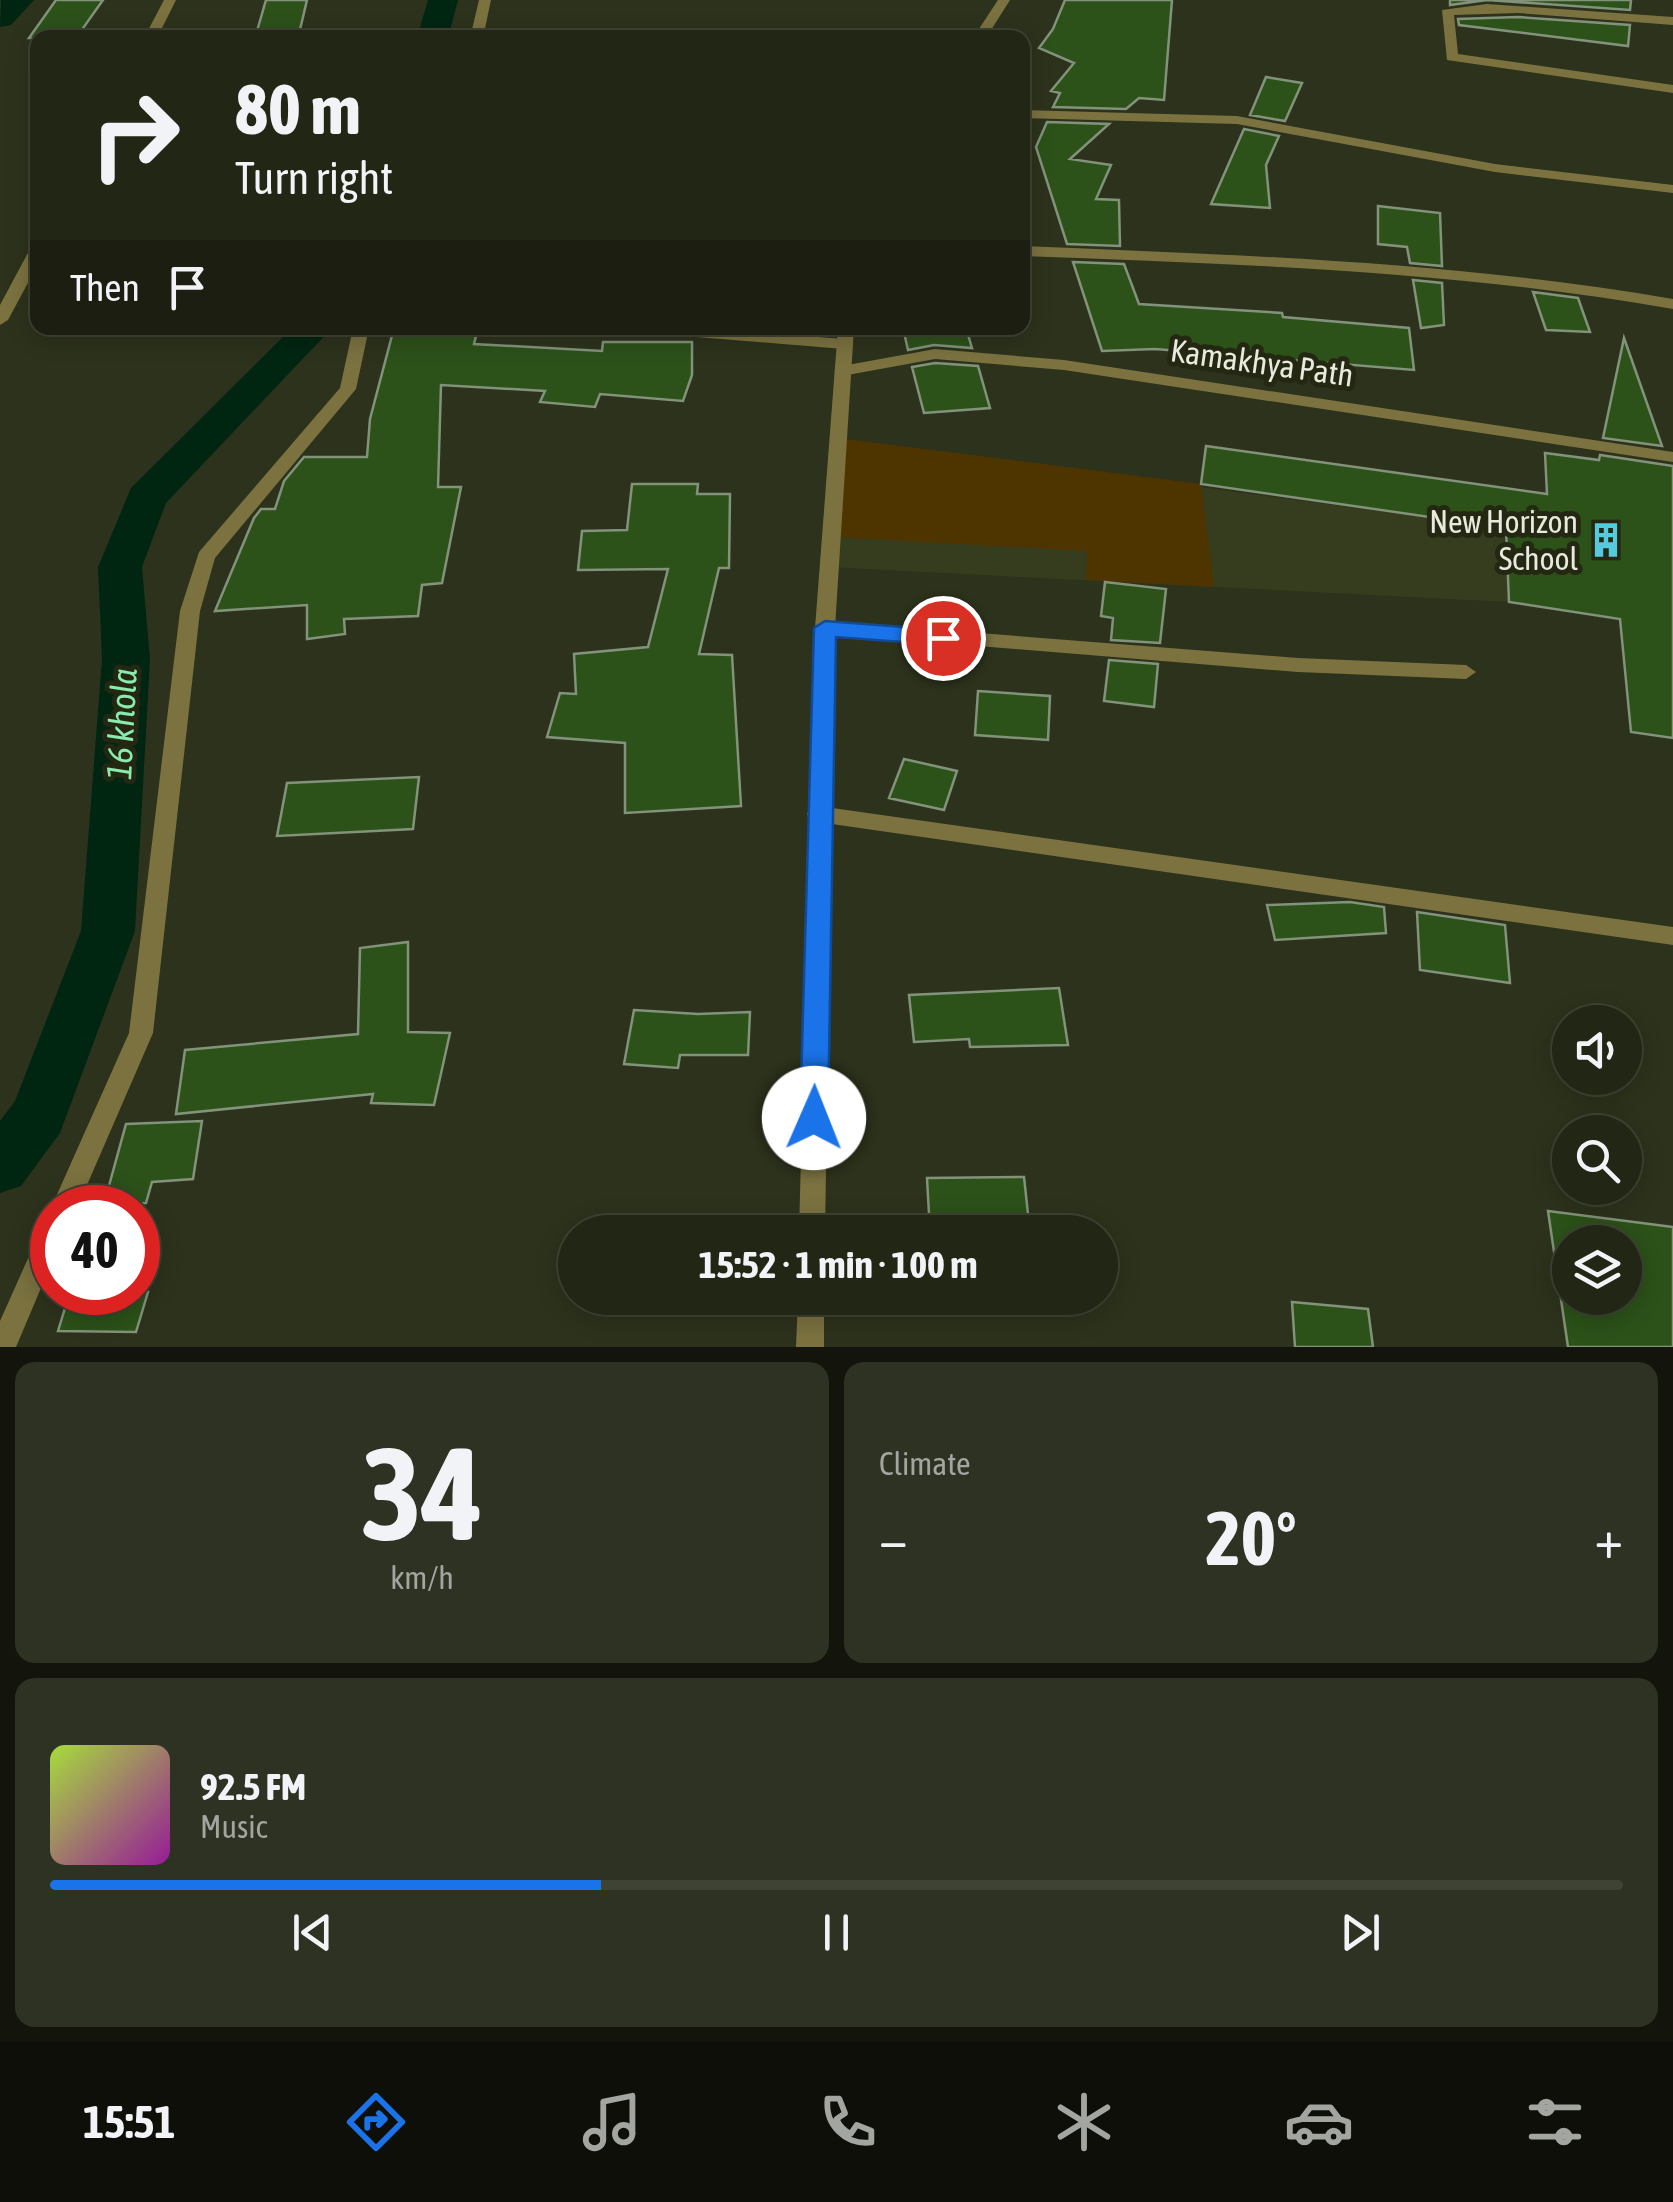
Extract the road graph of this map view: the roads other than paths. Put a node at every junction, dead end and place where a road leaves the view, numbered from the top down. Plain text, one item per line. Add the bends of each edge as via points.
1 (170, 0) edge
2 (485, 0) edge
3 (1004, 0) edge
4 (1673, 21) edge
5 (154, 30) edge
6 (478, 30) edge
7 (984, 30) edge
8 (1673, 89) edge
9 (1030, 114) edge
10 (1673, 189) edge
11 (1030, 251) edge
12 (30, 264) edge
13 (1673, 304) edge
14 (0, 320) edge
15 (360, 335) edge
16 (845, 336) edge
17 (842, 371) junction
18 (1673, 456) edge
19 (825, 628) junction
20 (1466, 672) dead end
21 (818, 814) junction
22 (1673, 936) edge
23 (74, 1185) edge
24 (812, 1215) edge
25 (30, 1283) edge
26 (811, 1315) edge
27 (2, 1347) edge
28 (810, 1347) edge

1 - 5 street
2 - 6 street
3 - 7 street
4 - 8 street via 1515,3 1471,3 1447,13 1452,57
9 - 10 street via 1237,120 1495,168
11 - 13 street via 1316,263 1594,288
12 - 14 street
15 - 23 street via 348,389 206,556 190,611 141,1033
16 - 17 street
17 - 18 street, Kamakhya Path via 935,354 1064,365
17 - 19 street
19 - 20 street
19 - 21 street
21 - 22 street
21 - 24 street
25 - 27 street
26 - 28 street

